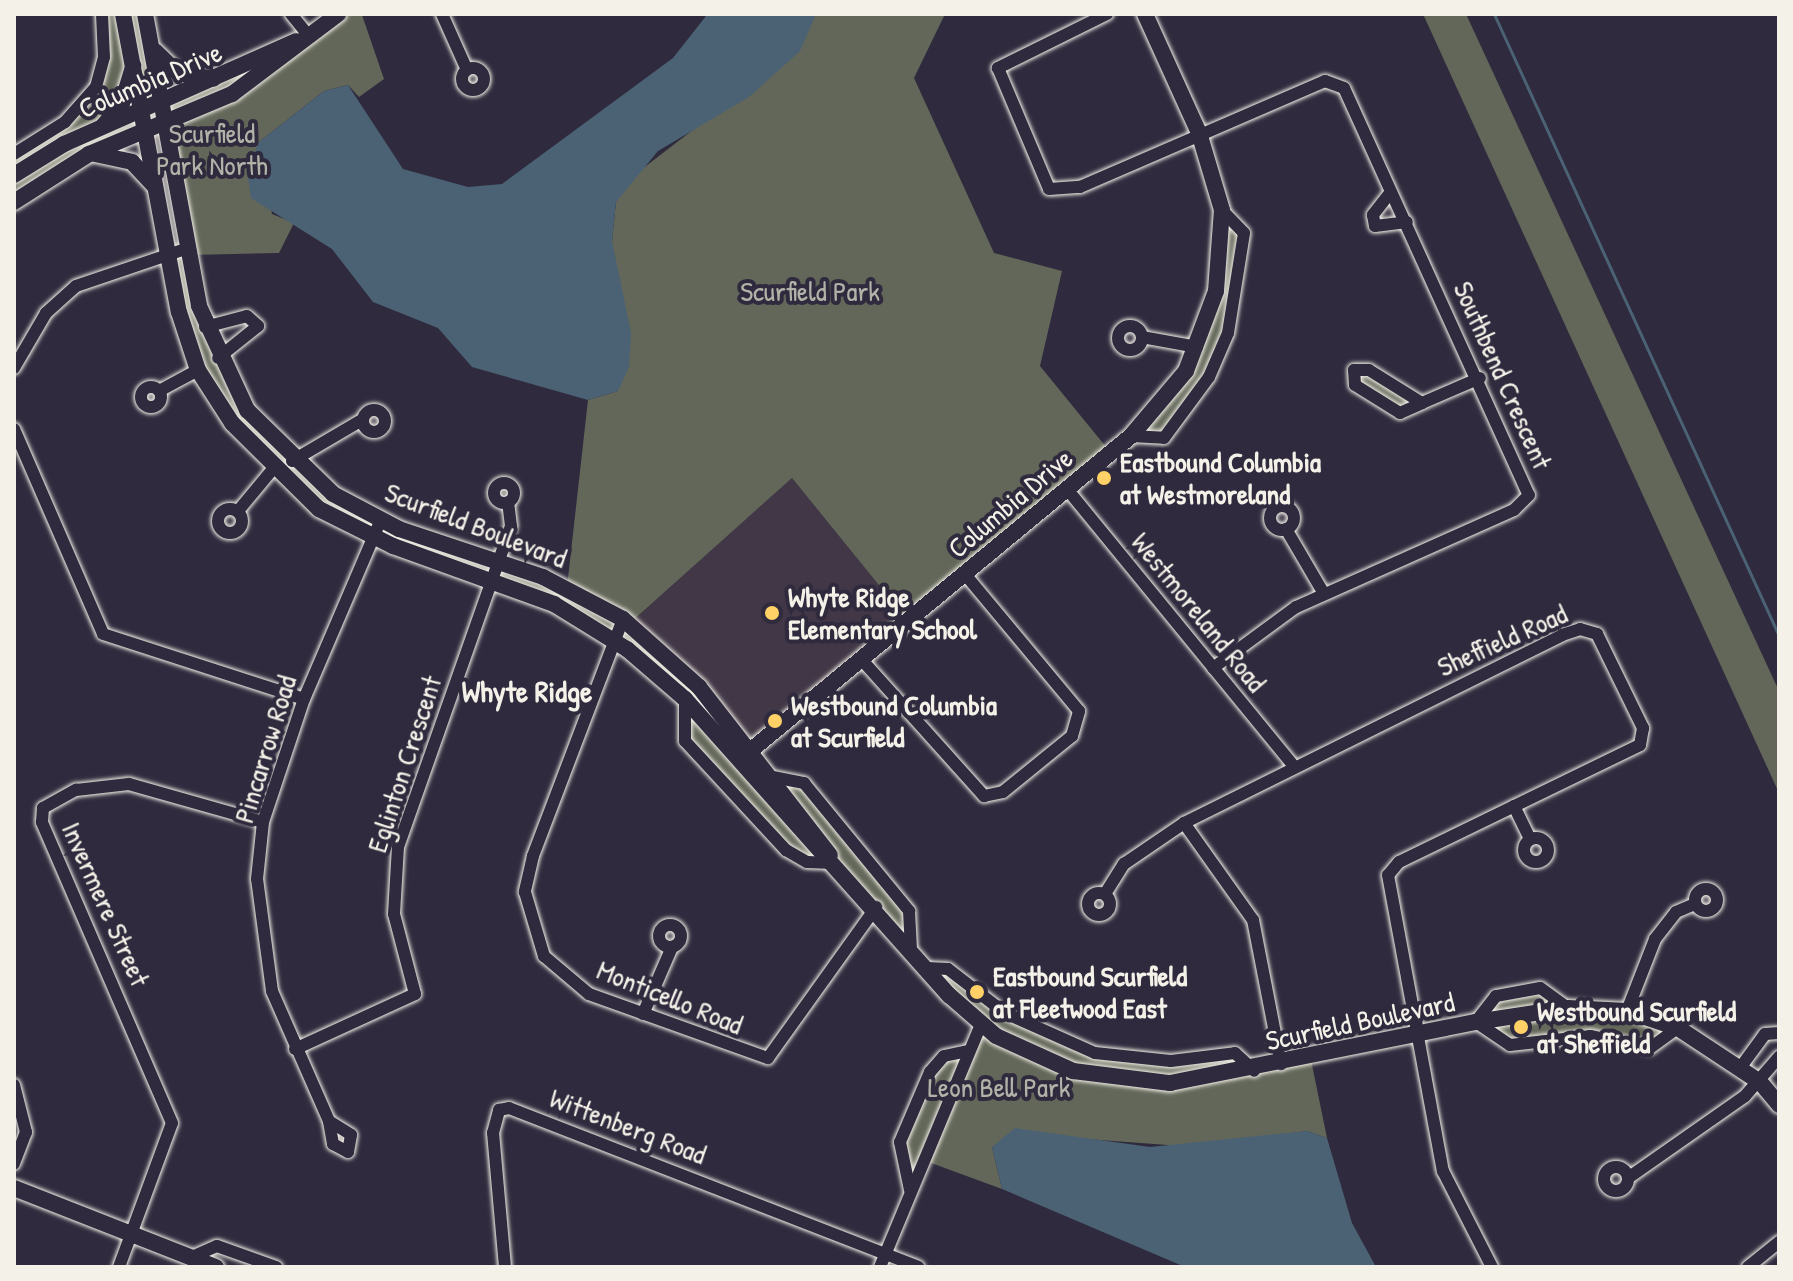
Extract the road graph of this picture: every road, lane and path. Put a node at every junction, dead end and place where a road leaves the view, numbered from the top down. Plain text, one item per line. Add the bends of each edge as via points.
1 (102, 14) edge
2 (123, 14) edge
3 (145, 14) edge
4 (291, 14) edge
5 (338, 14) edge
6 (442, 14) edge
7 (1107, 14) edge
8 (1145, 14) edge
9 (309, 36) junction
10 (155, 50) junction
11 (134, 60) junction
12 (467, 70) dead end
13 (223, 78) junction
14 (164, 102) junction
15 (145, 119) junction
16 (166, 122) junction
17 (97, 131) junction
18 (1199, 133) junction
19 (14, 154) edge
20 (89, 154) junction
21 (14, 175) edge
22 (157, 190) junction
23 (1390, 193) junction
24 (14, 202) edge
25 (1222, 210) junction
26 (1407, 222) junction
27 (185, 249) junction
28 (167, 253) junction
29 (205, 327) junction
30 (1142, 337) dead end
31 (1197, 347) junction
32 (218, 358) junction
33 (14, 368) edge
34 (198, 370) junction
35 (1480, 378) junction
36 (159, 391) dead end
37 (1422, 403) junction
38 (362, 420) dead end
39 (14, 429) edge
40 (1131, 436) junction
41 (292, 461) junction
42 (272, 470) junction
43 (1067, 489) junction
44 (508, 502) dead end
45 (238, 511) dead end
46 (381, 519) junction
47 (1286, 529) dead end
48 (371, 537) junction
49 (499, 563) junction
50 (965, 574) junction
51 (492, 582) junction
52 (1323, 592) junction
53 (623, 619) junction
54 (612, 638) junction
55 (862, 660) junction
56 (1213, 668) junction
57 (304, 699) junction
58 (685, 699) junction
59 (751, 749) junction
60 (737, 762) junction
61 (1293, 765) junction
62 (773, 777) junction
63 (1514, 806) junction
64 (263, 822) junction
65 (1184, 823) junction
66 (1530, 839) dead end
67 (834, 859) junction
68 (1105, 894) dead end
69 (1695, 904) dead end
70 (876, 907) junction
71 (672, 947) dead end
72 (911, 948) junction
73 (928, 968) junction
74 (1568, 1008) junction
75 (1627, 1011) junction
76 (643, 1014) junction
77 (1476, 1022) junction
78 (981, 1024) junction
79 (1678, 1028) junction
80 (1779, 1033) edge
81 (1417, 1035) junction
82 (295, 1049) junction
83 (967, 1051) junction
84 (1779, 1057) edge
85 (1281, 1064) junction
86 (1740, 1068) junction
87 (1254, 1071) junction
88 (1760, 1082) junction
89 (14, 1085) edge
90 (1779, 1105) edge
91 (329, 1121) dead end
92 (14, 1164) edge
93 (1628, 1178) dead end
94 (14, 1188) edge
95 (910, 1190) junction
96 (133, 1234) junction
97 (1779, 1242) edge
98 (886, 1254) junction
99 (192, 1257) junction
100 (119, 1267) edge
101 (216, 1267) edge
102 (276, 1267) edge
103 (505, 1267) edge
104 (880, 1267) edge
105 (918, 1267) edge
106 (1492, 1267) edge
107 (1748, 1267) edge

1 - 19 street, Columbia Drive via 104,57 96,87 65,122
2 - 11 street, Scurfield Boulevard
3 - 10 street, Scurfield Boulevard
4 - 9 street
5 - 9 street, Columbia Drive
6 - 12 street
7 - 18 street via 998,68 1049,189 1067,192
8 - 18 street, Columbia Drive
9 - 13 street, Columbia Drive
9 - 16 street, Columbia Drive via 232,94
10 - 13 street via 178,73
10 - 14 street, Scurfield Boulevard
11 - 15 street, Scurfield Boulevard
11 - 17 street via 122,103
13 - 14 street, Columbia Drive
14 - 15 street, Columbia Drive
14 - 16 street, Scurfield Boulevard
15 - 16 street, Columbia Drive
15 - 17 street, Columbia Drive
15 - 20 street, Columbia Drive
15 - 22 street, Scurfield Boulevard
16 - 27 street, Scurfield Boulevard
17 - 21 street, Columbia Drive
18 - 23 street, Southbend Crescent via 1335,83 1344,88
18 - 25 street, Columbia Drive
20 - 22 street via 132,162
20 - 24 street, Columbia Drive
22 - 28 street, Scurfield Boulevard
23 - 26 street, Southbend Crescent
23 - 26 street via 1373,215 1375,226
25 - 31 street, Columbia Drive via 1216,291
25 - 40 street, Columbia Drive via 1244,233 1228,333 1209,377 1164,438
26 - 35 street, Southbend Crescent
27 - 28 street
27 - 29 street, Scurfield Boulevard
28 - 33 street via 106,271 68,292 46,313
28 - 34 street, Scurfield Boulevard
29 - 32 street, Scurfield Boulevard
29 - 32 street via 247,316 258,326
30 - 31 street
31 - 40 street, Columbia Drive via 1167,400
32 - 41 street, Scurfield Boulevard via 247,410
34 - 36 street
34 - 42 street, Scurfield Boulevard
35 - 37 street
35 - 52 street, Southbend Crescent via 1527,484 1525,504
37 - 37 street via 1369,370 1354,370 1355,385 1400,413
38 - 41 street
39 - 57 street via 103,634
40 - 43 street, Columbia Drive
41 - 46 street, Scurfield Boulevard
42 - 45 street
42 - 48 street, Scurfield Boulevard via 319,509
43 - 50 street, Columbia Drive
43 - 56 street, Westmoreland Road
44 - 49 street, Eglinton Crescent via 511,526
46 - 48 street, Pincarrow Road
46 - 49 street, Scurfield Boulevard
47 - 52 street
48 - 51 street, Scurfield Boulevard
48 - 57 street, Pincarrow Road
49 - 51 street, Eglinton Crescent
49 - 53 street, Scurfield Boulevard via 582,594
50 - 55 street, Columbia Drive
50 - 55 street via 1079,711 1072,736 1003,792 984,796
51 - 54 street, Scurfield Boulevard via 554,604
51 - 82 street, Eglinton Crescent via 398,847 394,914 415,994
52 - 56 street, Southbend Crescent
53 - 54 street, Monticello Road
53 - 59 street, Scurfield Boulevard via 699,687
54 - 58 street, Scurfield Boulevard
54 - 76 street, Monticello Road via 525,892 531,928 563,978
55 - 59 street, Columbia Drive
56 - 61 street, Westmoreland Road
57 - 64 street, Pincarrow Road
58 - 60 street, Scurfield Boulevard
58 - 67 street via 685,741 786,850 807,862
59 - 60 street, Columbia Drive
59 - 62 street, Scurfield Boulevard
60 - 67 street, Scurfield Boulevard via 809,843
61 - 63 street, Sheffield Road via 1589,629 1603,641 1642,741
61 - 65 street, Sheffield Road
62 - 67 street, Scurfield Boulevard
62 - 72 street via 804,783 909,911
63 - 66 street
63 - 81 street, Sheffield Road via 1399,862 1388,875
64 - 82 street, Pincarrow Road via 260,936
64 - 96 street, Invermere Street via 129,784 76,790 43,808 48,835 168,1100 172,1123
65 - 68 street, Sheffield Road via 1124,864
65 - 85 street via 1253,920
67 - 70 street, Scurfield Boulevard
69 - 75 street via 1676,912 1655,939
70 - 72 street, Scurfield Boulevard
70 - 76 street, Monticello Road via 768,1058
71 - 76 street
72 - 73 street, Scurfield Boulevard
73 - 78 street, Scurfield Boulevard
73 - 87 street, Scurfield Boulevard via 959,975 1005,1013 1061,1042 1146,1061 1235,1053
74 - 75 street, Scurfield Boulevard
74 - 77 street, Scurfield Boulevard
74 - 77 street, Scurfield Boulevard via 1540,988 1496,996
75 - 79 street, Scurfield Boulevard
77 - 79 street, Scurfield Boulevard via 1510,1045 1590,1036 1650,1048
77 - 81 street, Scurfield Boulevard
78 - 83 street
78 - 87 street, Scurfield Boulevard via 1025,1052 1119,1081 1170,1083
79 - 86 street, Scurfield Boulevard
80 - 86 street via 1765,1034
81 - 85 street, Scurfield Boulevard
81 - 106 street via 1443,1171
82 - 91 street, Pincarrow Road
83 - 95 street
83 - 95 street via 944,1056 930,1072 912,1114 900,1153
84 - 88 street
85 - 87 street, Scurfield Boulevard
86 - 88 street, Scurfield Boulevard
88 - 90 street, Scurfield Boulevard
88 - 93 street
89 - 92 street via 26,1132
94 - 96 street
95 - 98 street
96 - 99 street
96 - 100 street
97 - 107 street
98 - 103 street, Wittenberg Road via 509,1108 499,1110 493,1133
98 - 104 street
98 - 105 street
99 - 101 street
99 - 102 street via 217,1246

